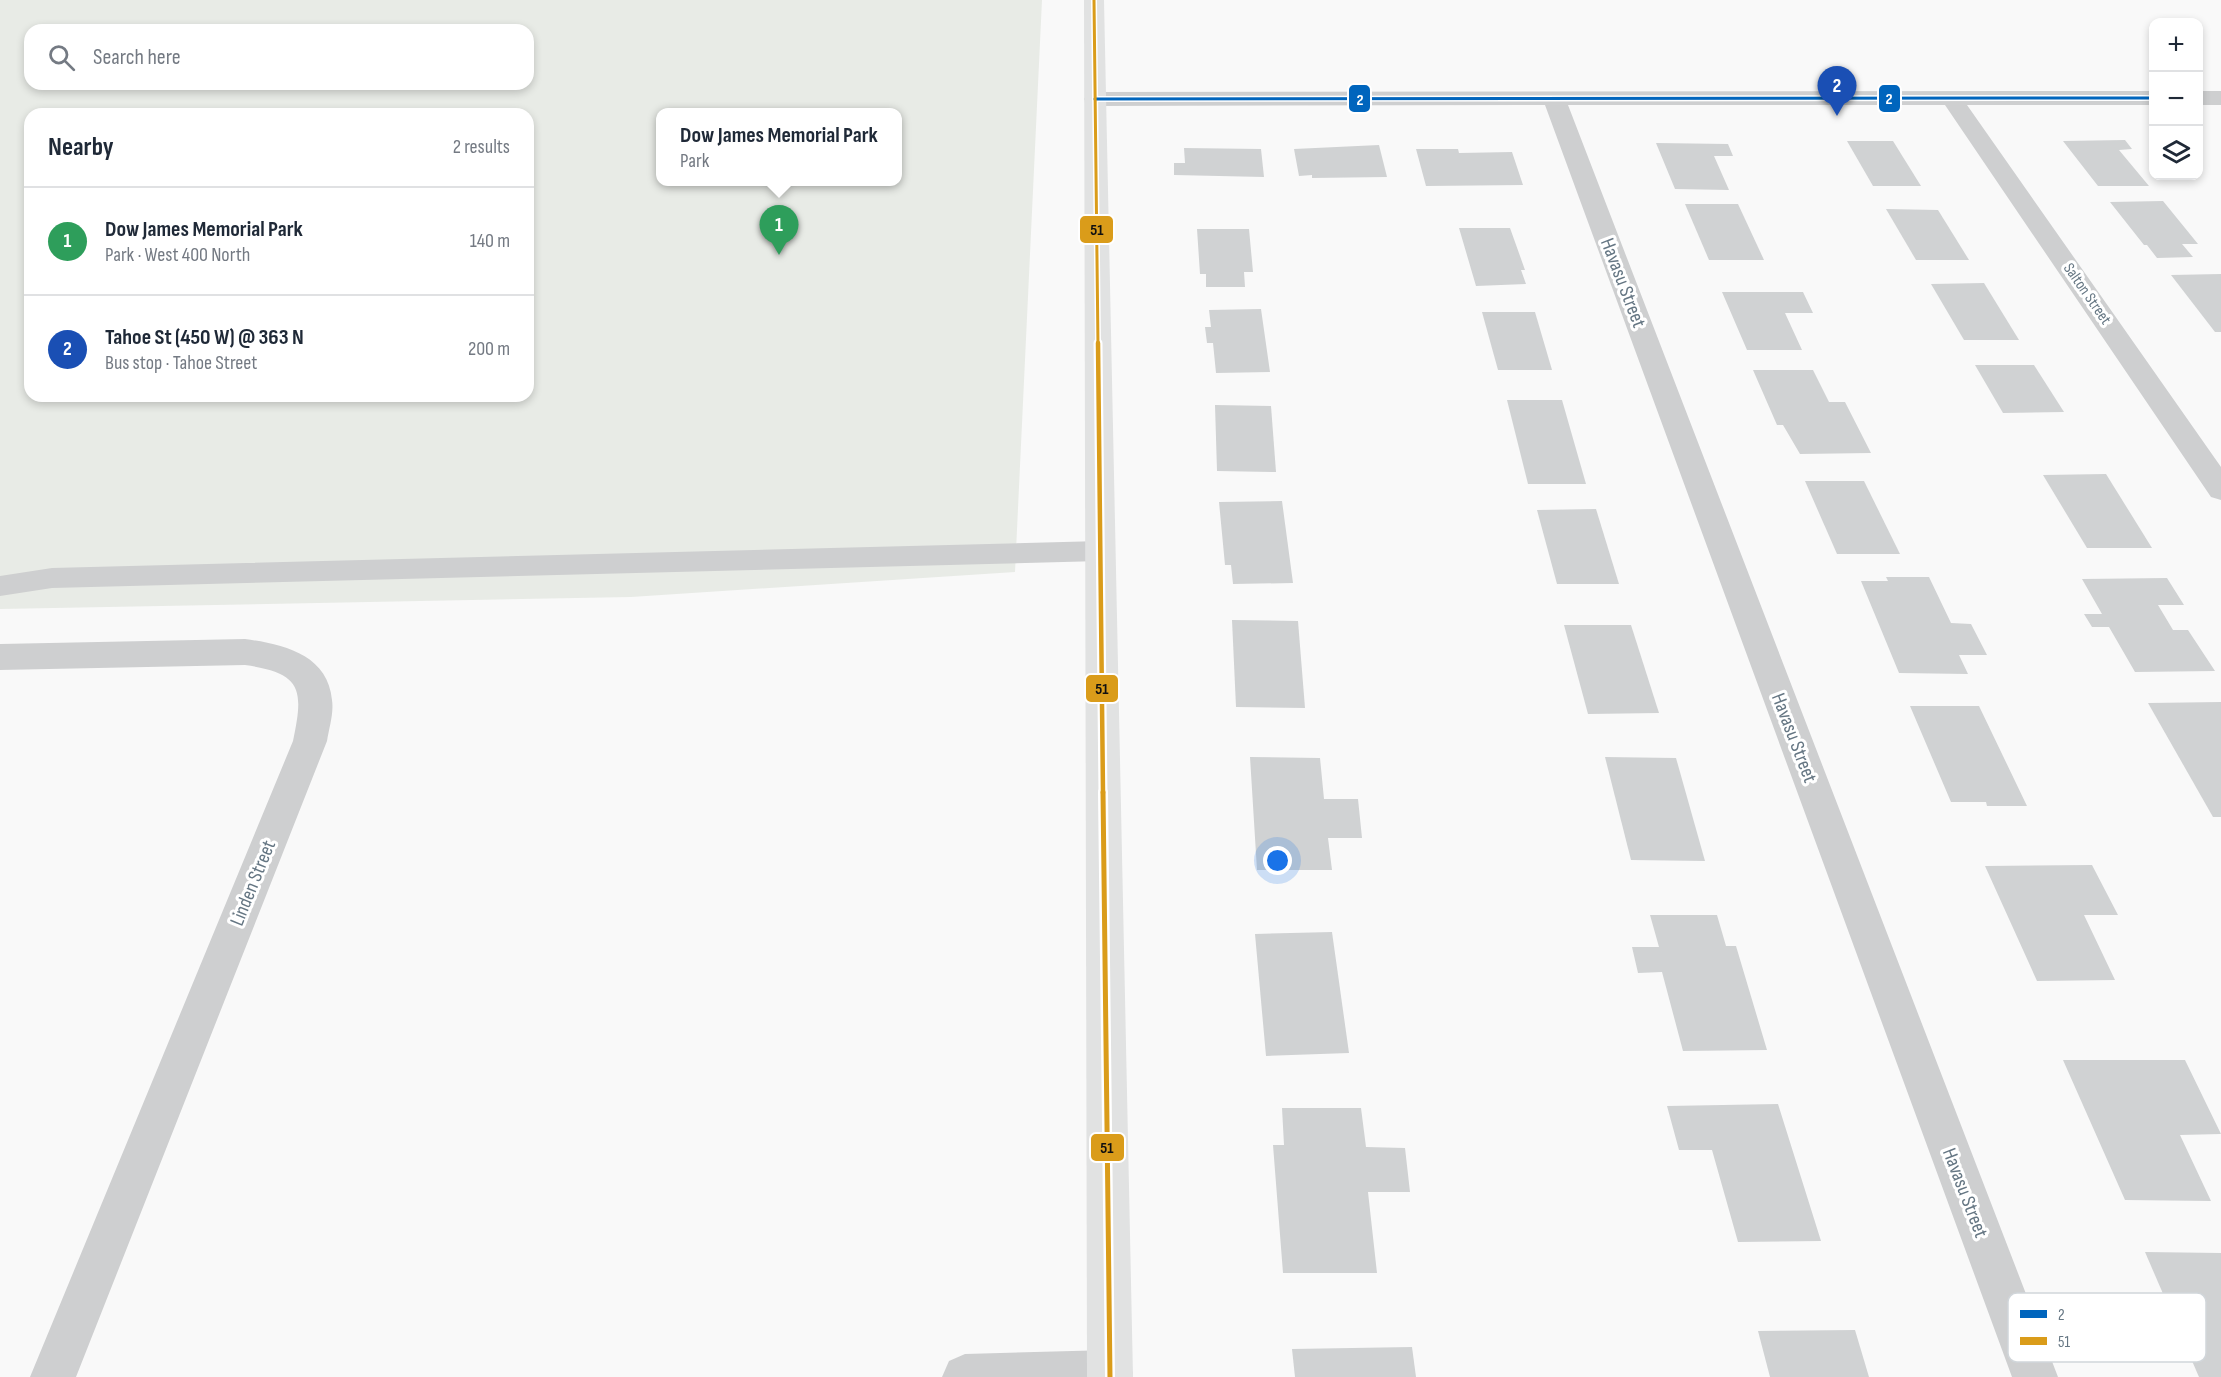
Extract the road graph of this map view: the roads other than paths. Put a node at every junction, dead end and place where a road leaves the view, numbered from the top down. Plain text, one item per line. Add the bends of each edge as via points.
1 (1094, 0) edge
2 (2149, 98) edge
3 (2203, 98) edge
4 (2221, 98) edge
5 (1095, 99) junction
6 (1554, 99) junction
7 (1952, 99) junction
8 (2221, 489) edge
9 (1101, 551) junction
10 (0, 586) edge
11 (0, 657) edge
12 (2008, 1305) edge
13 (2029, 1362) edge
14 (1110, 1375) edge
15 (53, 1377) edge
16 (965, 1377) edge
17 (2035, 1377) edge

1 - 5 street
2 - 7 street
3 - 4 street
5 - 6 street
5 - 9 street
6 - 7 street
6 - 12 street, Havasu Street
7 - 8 street, Salton Street
9 - 10 lane via 52,578
9 - 14 street
11 - 15 street, Linden Street via 245,652 278,656 301,669 316,696 310,741
13 - 17 street, Havasu Street
14 - 16 street

